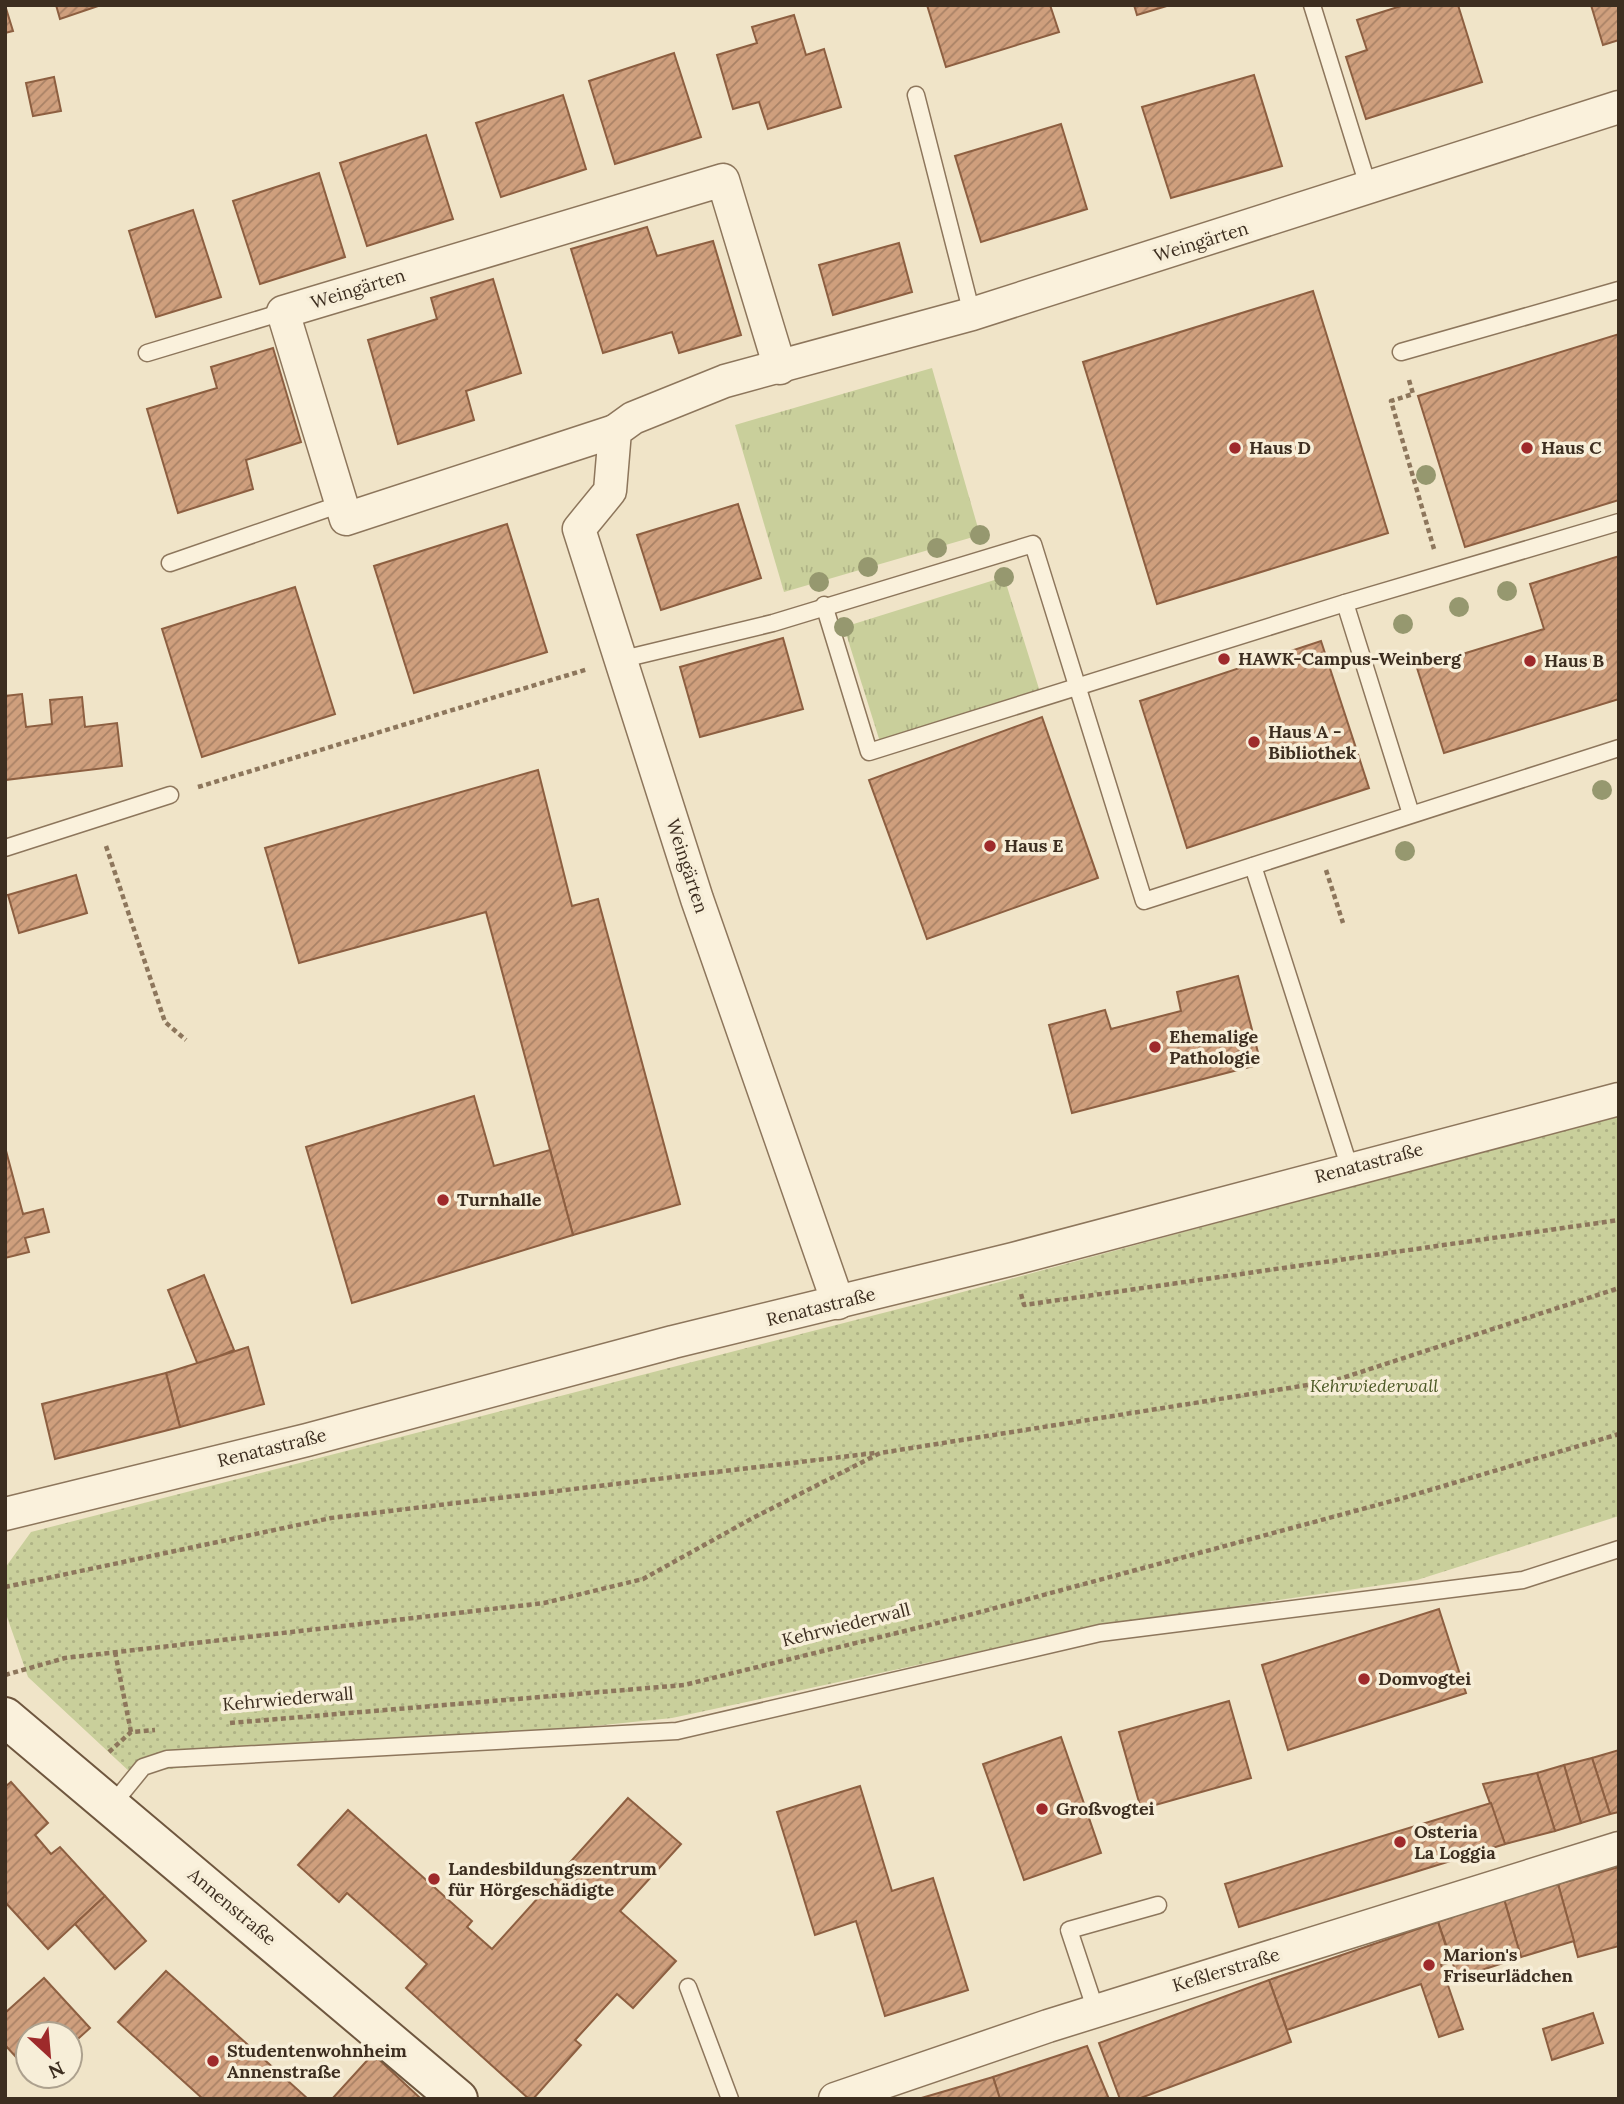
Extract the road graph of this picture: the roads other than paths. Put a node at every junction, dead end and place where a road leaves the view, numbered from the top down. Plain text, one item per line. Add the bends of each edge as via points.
1 (1312, 5) edge
2 (916, 95) dead end
3 (1619, 107) edge
4 (1369, 189) junction
5 (1619, 290) edge
6 (283, 312) junction
7 (972, 314) junction
8 (1401, 352) dead end
9 (147, 353) dead end
10 (780, 368) junction
11 (615, 431) junction
12 (341, 505) junction
13 (1619, 522) edge
14 (170, 563) dead end
15 (1345, 603) junction
16 (824, 605) junction
17 (619, 660) junction
18 (1077, 686) junction
19 (1619, 748) edge
20 (170, 795) road end
21 (1411, 814) junction
22 (5, 848) edge
23 (1253, 866) junction
24 (1619, 1099) edge
25 (1350, 1169) junction
26 (838, 1303) junction
27 (11, 1518) edge
28 (1619, 1549) edge
29 (5, 1717) edge
30 (111, 1805) junction
31 (1619, 1848) edge
32 (1158, 1905) dead end
33 (688, 1987) dead end
34 (1097, 2011) junction
35 (458, 2099) edge
36 (730, 2099) edge
37 (835, 2099) edge

1 - 4 lane
2 - 7 lane
3 - 4 street, Weingärten
4 - 7 street, Weingärten
5 - 8 lane
6 - 9 lane
6 - 10 street, Weingärten via 723,180
6 - 12 street
7 - 10 street, Weingärten
10 - 11 street, Weingärten via 726,381 633,418
11 - 12 street, Weingärten via 346,519
11 - 17 street, Weingärten via 610,491 579,529
12 - 14 lane
13 - 15 lane
15 - 18 lane
15 - 21 lane
16 - 17 lane via 773,623
16 - 18 lane via 1033,544
16 - 18 lane via 869,752
17 - 26 street, Weingärten
18 - 23 lane via 1144,901
19 - 21 lane
20 - 22 lane
21 - 23 lane
23 - 25 lane
24 - 25 street, Renatastraße
25 - 26 street, Renatastraße
26 - 27 street, Renatastraße via 673,1342
28 - 30 lane via 1523,1580 1100,1633 677,1731 167,1759 143,1767
29 - 30 street, Annenstraße
30 - 35 street, Annenstraße
31 - 34 street, Keßlerstraße
32 - 34 lane via 1069,1930
33 - 36 lane
34 - 37 street, Keßlerstraße

